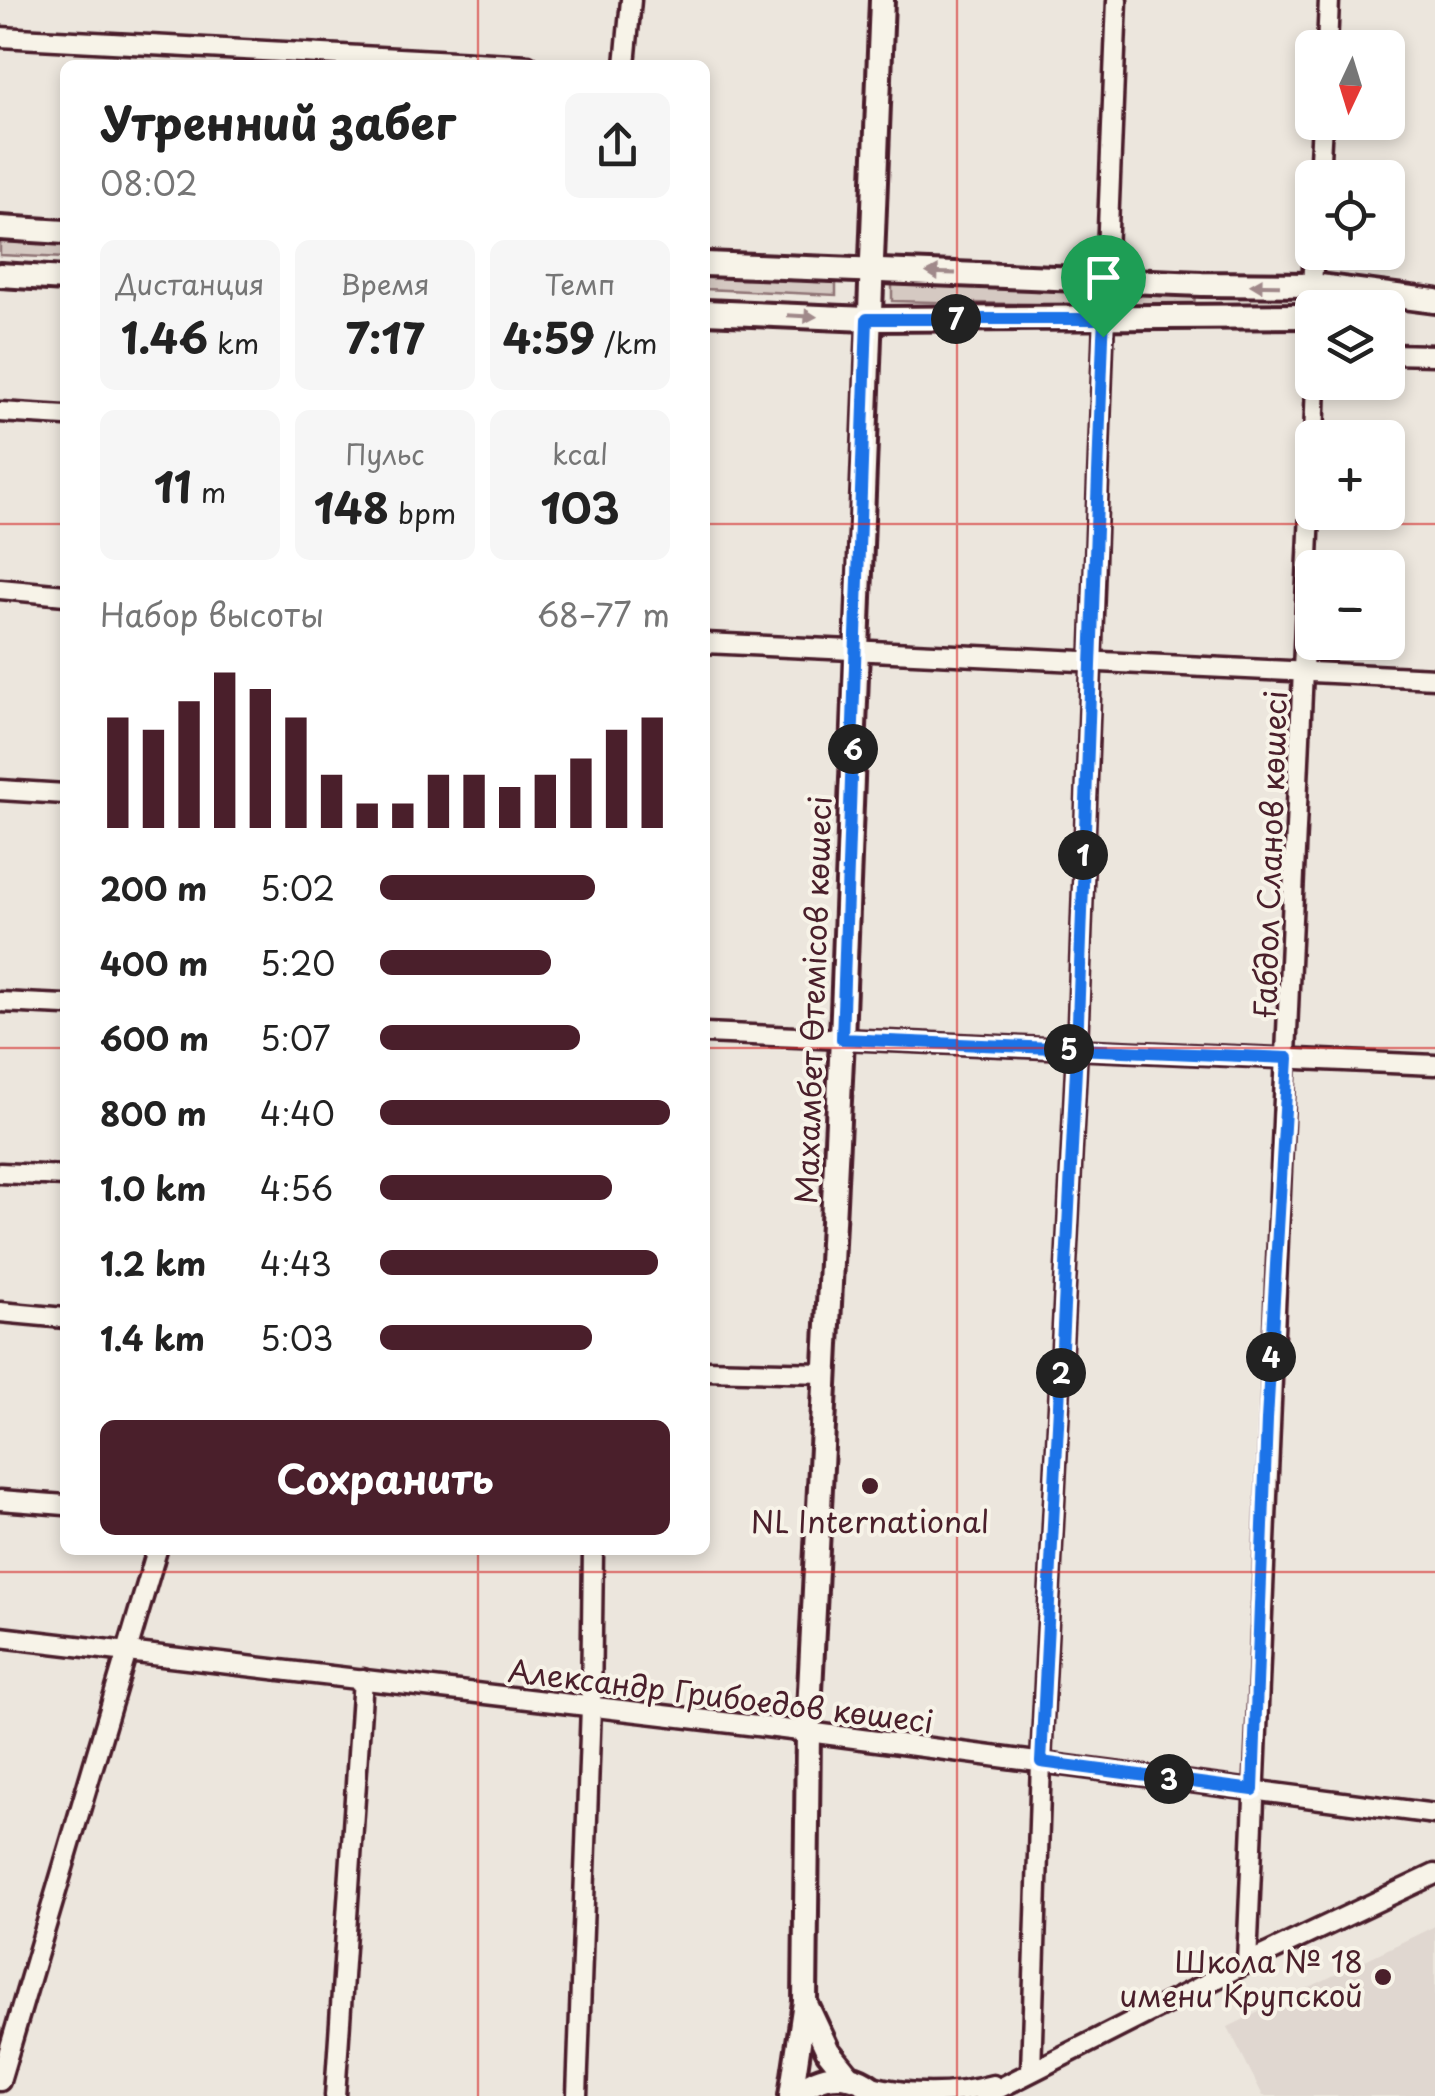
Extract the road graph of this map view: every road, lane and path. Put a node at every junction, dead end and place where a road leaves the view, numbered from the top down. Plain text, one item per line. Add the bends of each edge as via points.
1 (632, 0) edge
2 (882, 0) edge
3 (1118, 0) edge
4 (1330, 0) edge
5 (1328, 30) edge
6 (0, 37) edge
7 (434, 60) edge
8 (626, 60) edge
9 (0, 228) edge
10 (60, 232) edge
11 (710, 264) edge
12 (871, 270) junction
13 (1313, 270) edge
14 (0, 275) edge
15 (60, 279) edge
16 (1106, 279) junction
17 (1312, 286) junction
18 (1433, 301) edge
19 (1405, 306) edge
20 (710, 312) edge
21 (1295, 316) edge
22 (867, 319) junction
23 (1104, 319) junction
24 (1405, 354) edge
25 (1435, 355) edge
26 (0, 412) edge
27 (60, 416) edge
28 (1310, 530) edge
29 (0, 590) edge
30 (60, 595) edge
31 (710, 643) edge
32 (856, 650) junction
33 (1090, 662) junction
34 (1304, 672) junction
35 (1435, 678) edge
36 (0, 790) edge
37 (60, 794) edge
38 (0, 1002) edge
39 (60, 1005) edge
40 (710, 1033) edge
41 (842, 1039) junction
42 (1077, 1049) junction
43 (1288, 1058) junction
44 (1435, 1065) edge
45 (0, 1174) edge
46 (60, 1176) edge
47 (0, 1312) edge
48 (60, 1318) edge
49 (710, 1370) edge
50 (825, 1373) junction
51 (0, 1500) edge
52 (60, 1505) edge
53 (156, 1555) edge
54 (593, 1555) edge
55 (0, 1637) edge
56 (129, 1652) junction
57 (363, 1680) junction
58 (591, 1706) junction
59 (808, 1732) junction
60 (1041, 1762) junction
61 (1253, 1790) junction
62 (1435, 1814) edge
63 (1435, 1874) edge
64 (1247, 1963) junction
65 (805, 2002) junction
66 (1031, 2071) junction
67 (1012, 2080) junction
68 (0, 2081) edge
69 (866, 2086) edge
70 (334, 2096) edge
71 (577, 2096) edge
72 (793, 2096) edge
73 (984, 2096) edge

1 - 8 street
2 - 12 main road, Махамбет Өтемісов көшесі
3 - 16 street
4 - 5 street
6 - 7 street
9 - 10 main road
11 - 12 main road
16 -> 12 main road
12 - 22 main road, Махамбет Өтемісов көшесі
13 - 17 street
14 - 15 main road
17 -> 16 main road
17 - 18 main road
18 - 19 main road
20 -> 22 main road
21 - 23 main road
22 - 23 main road
22 - 32 main road, Махамбет Өтемісов көшесі
23 - 33 street
24 - 25 street
26 - 27 street
28 - 34 street, Ғабдол Сланов көшесі
29 - 30 street
31 - 32 street
32 - 33 street
32 - 41 main road, Махамбет Өтемісов көшесі
33 - 34 street
33 - 42 street
34 - 35 street
34 - 43 street, Ғабдол Сланов көшесі
36 - 37 street
38 - 39 street
40 - 41 street
41 - 42 street
41 - 50 main road, Махамбет Өтемісов көшесі
42 - 43 street
42 - 60 street
43 - 44 street
43 - 61 street, Ғабдол Сланов көшесі
45 - 46 street
47 - 48 street
49 - 50 street
50 - 59 main road, Махамбет Өтемісов көшесі
51 - 52 street
53 - 56 street
54 - 58 street
55 - 56 street, Александр Грибоедов көшесі
56 - 57 street, Александр Грибоедов көшесі
56 - 68 street
57 - 58 street, Александр Грибоедов көшесі
57 - 70 street
58 - 59 street, Александр Грибоедов көшесі
58 - 71 street
59 - 60 street, Александр Грибоедов көшесі
59 - 65 main road, Махамбет Өтемісов көшесі
60 - 61 street, Александр Грибоедов көшесі
60 - 66 street
61 - 62 street, Александр Грибоедов көшесі
61 - 64 street, Ғабдол Сланов көшесі
63 - 64 street
64 - 66 street
65 - 69 main road, Махамбет Өтемісов көшесі via 828,2050
65 - 72 main road, Махамбет Өтемісов көшесі
66 - 67 street
67 - 69 street via 928,2095
67 - 73 street
69 - 72 main road, Махамбет Өтемісов көшесі via 818,2079

